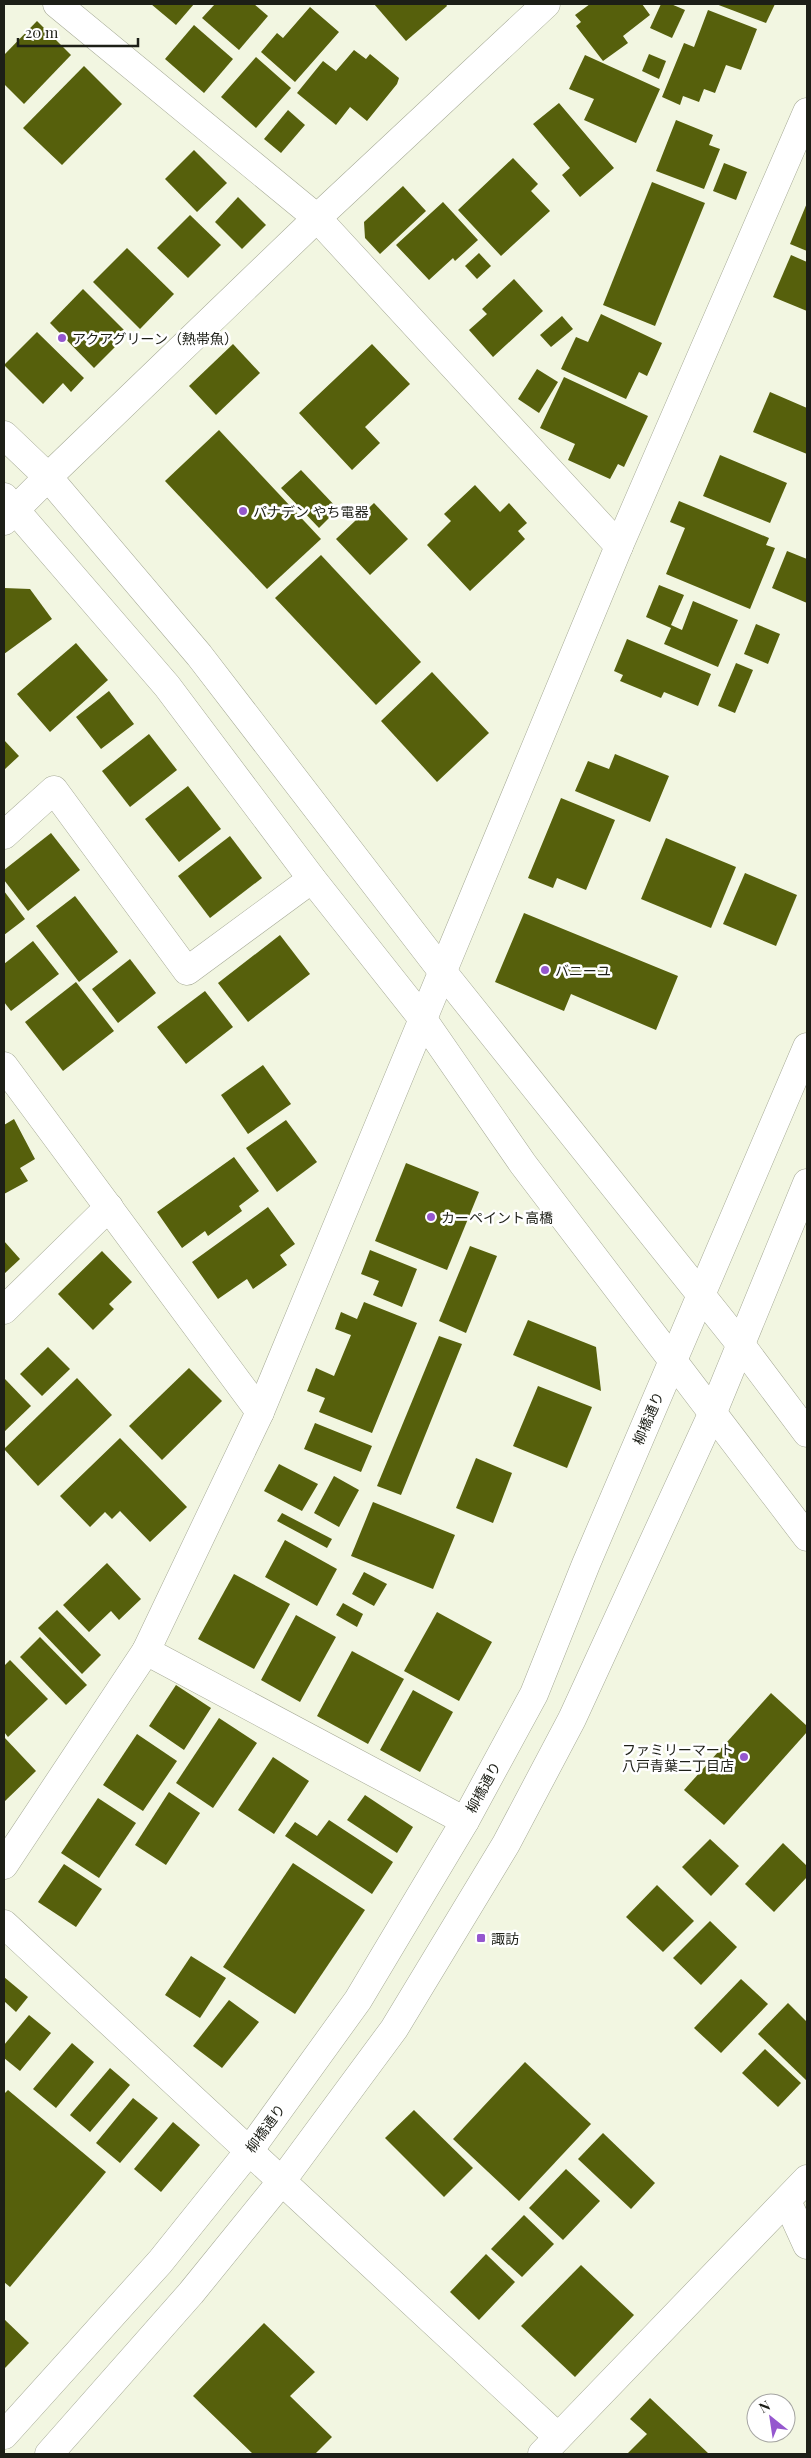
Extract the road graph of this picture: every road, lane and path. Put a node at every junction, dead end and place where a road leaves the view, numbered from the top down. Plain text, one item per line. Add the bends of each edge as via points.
1 (58, 4) edge
2 (546, 4) edge
3 (807, 112) edge
4 (317, 218) junction
5 (4, 435) edge
6 (48, 477) junction
7 (8, 509) edge
8 (620, 546) junction
9 (4, 835) edge
10 (312, 879) junction
11 (442, 971) junction
12 (422, 1018) junction
13 (807, 1047) edge
14 (4, 1066) edge
15 (807, 1183) edge
16 (109, 1207) junction
17 (702, 1297) junction
18 (4, 1310) edge
19 (741, 1344) junction
20 (672, 1362) junction
21 (260, 1412) junction
22 (713, 1412) junction
23 (807, 1433) edge
24 (807, 1537) edge
25 (146, 1650) junction
26 (465, 1821) junction
27 (4, 1864) edge
28 (4, 1924) edge
29 (249, 2151) junction
30 (807, 2178) edge
31 (281, 2182) junction
32 (786, 2201) junction
33 (807, 2245) edge
34 (4, 2435) edge
35 (550, 2446) edge
36 (49, 2454) edge

1 - 4 street
2 - 4 street
3 - 8 street
4 - 6 street
4 - 8 street
5 - 6 street
6 - 7 street
6 - 11 street via 199,654
7 - 10 street via 167,686
8 - 11 street
9 - 10 street via 54,790 187,971
10 - 12 street
11 - 12 street
11 - 17 street
12 - 20 street via 523,1164
12 - 21 street
13 - 17 street, 柳橋通り
14 - 16 street
15 - 19 street
16 - 18 street
16 - 21 street
17 - 19 street
17 - 20 street, 柳橋通り
19 - 22 street
19 - 23 street
20 - 22 street
20 - 26 street, 柳橋通り via 534,1694
21 - 25 street
22 - 24 street
22 - 31 street via 572,1720 506,1844 394,2029
25 - 26 street
25 - 27 street
26 - 29 street, 柳橋通り via 358,2000
28 - 29 street
29 - 31 street
29 - 34 street, 柳橋通り via 160,2262
30 - 32 street
31 - 35 street
31 - 36 street via 192,2294
32 - 33 street
32 - 35 street

